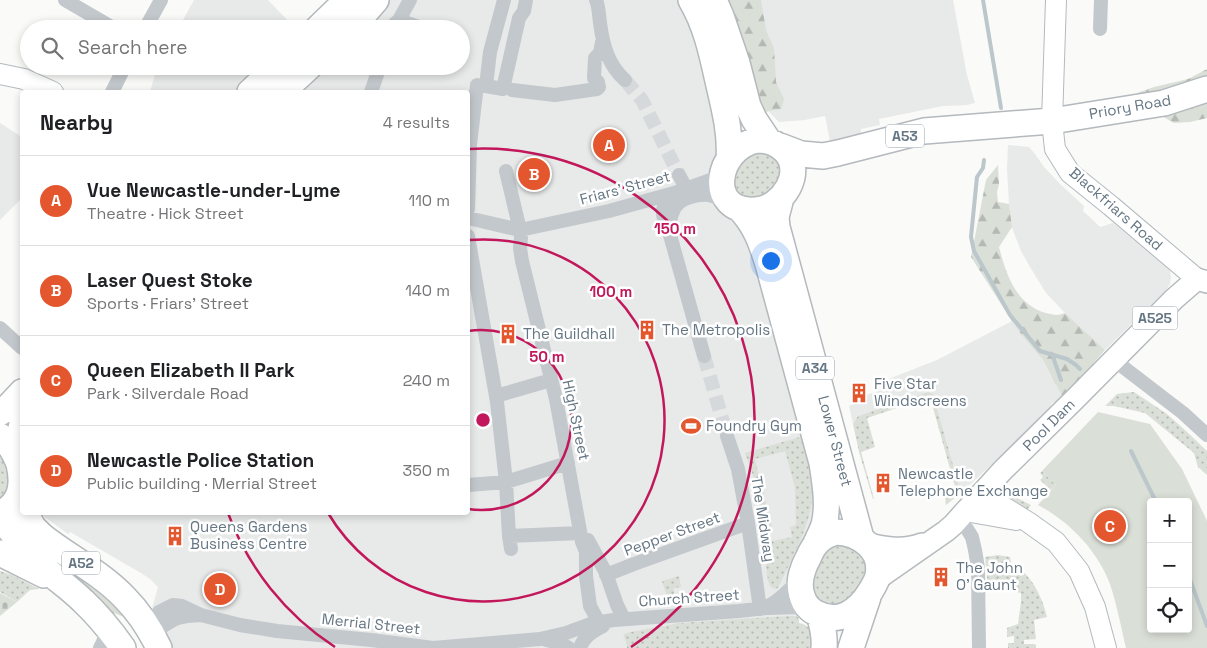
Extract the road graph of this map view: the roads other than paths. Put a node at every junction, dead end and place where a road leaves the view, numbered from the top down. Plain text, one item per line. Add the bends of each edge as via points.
1 (161, 0) edge
2 (347, 0) edge
3 (376, 0) edge
4 (410, 0) edge
5 (504, 0) edge
6 (526, 0) edge
7 (596, 0) edge
8 (691, 0) edge
9 (714, 0) edge
10 (1056, 0) edge
11 (1101, 0) edge
12 (71, 1) edge
13 (101, 20) edge
14 (150, 20) edge
15 (326, 20) edge
16 (359, 20) edge
17 (397, 20) edge
18 (1100, 28) dead end
19 (602, 42) junction
20 (0, 74) edge
21 (120, 75) edge
22 (268, 75) edge
23 (300, 75) edge
24 (377, 75) edge
25 (625, 80) tunnel mouth
26 (476, 85) dead end
27 (1207, 89) edge
28 (49, 90) edge
29 (113, 90) edge
30 (252, 90) edge
31 (284, 90) edge
32 (372, 90) edge
33 (518, 91) dead end
34 (1052, 121) junction
35 (774, 143) junction
36 (470, 145) edge
37 (823, 156) junction
38 (726, 165) junction
39 (506, 171) dead end
40 (679, 175) tunnel mouth
41 (680, 191) junction
42 (785, 192) junction
43 (736, 207) junction
44 (470, 218) edge
45 (526, 228) junction
46 (668, 228) junction
47 (470, 248) edge
48 (1202, 280) edge
49 (0, 328) edge
50 (20, 346) edge
51 (704, 356) tunnel mouth
52 (1107, 367) junction
53 (551, 380) junction
54 (20, 394) edge
55 (496, 399) junction
56 (0, 413) edge
57 (20, 431) edge
58 (1207, 435) edge
59 (0, 436) edge
60 (727, 436) tunnel mouth
61 (19, 460) edge
62 (568, 463) junction
63 (506, 482) junction
64 (470, 485) edge
65 (982, 492) junction
66 (20, 500) edge
67 (0, 515) edge
68 (28, 515) edge
69 (961, 515) junction
70 (1028, 522) junction
71 (748, 523) junction
72 (580, 533) junction
73 (935, 538) junction
74 (864, 541) junction
75 (816, 543) junction
76 (0, 553) edge
77 (606, 575) junction
78 (800, 577) junction
79 (66, 586) junction
80 (872, 587) junction
81 (763, 608) junction
82 (814, 612) junction
83 (201, 615) junction
84 (596, 617) dead end
85 (619, 620) junction
86 (101, 629) edge
87 (150, 630) edge
88 (540, 639) junction
89 (123, 648) edge
90 (166, 648) edge
91 (433, 648) edge
92 (569, 648) edge
93 (580, 648) edge
94 (824, 648) edge
95 (851, 648) edge
96 (978, 648) edge
97 (1106, 648) edge

1 - 14 street
2 - 15 highway
3 - 16 highway
4 - 17 street
5 - 6 street via 490,52 486,86 503,88
7 - 19 street
8 - 38 highway via 706,35 729,131
9 - 35 highway via 734,54 748,106
10 - 34 street, Blackfriars Road
11 - 18 street
12 - 13 street
19 - 25 street via 612,66
19 - 33 street via 600,53 595,58 597,89 555,95
20 - 28 street via 24,79
21 - 29 street
22 - 30 highway
23 - 31 highway
24 - 32 street
26 - 36 street
27 - 34 highway, Priory Road / A53 via 1164,103
34 - 37 highway, A53 via 924,131
34 - 48 street, Blackfriars Road via 1055,149 1070,173
35 - 37 highway, A53 via 802,154
35 - 38 highway via 752,141 744,144
35 - 42 highway via 788,154 793,166
37 - 42 highway, A53 via 801,171
38 - 41 street, Friars' Street via 713,179
38 - 43 highway via 721,180 724,194
39 - 45 street, High Street
40 - 41 street
41 - 45 street, Friars' Street via 609,211
41 - 46 street via 666,199 663,207
42 - 43 highway via 770,206 759,210
42 - 74 highway, Lower Street / A34 via 776,217 777,227
43 - 46 street, Friars' Street via 709,195 694,196 677,205
43 - 75 highway, Lower Street / A34 via 747,216 761,242 822,463 825,516
44 - 45 street
45 - 53 street, High Street via 520,248
46 - 51 street
47 - 55 street
48 - 52 main road, A525 via 1174,299
49 - 50 street
52 - 58 street via 1183,413
52 - 65 main road, Pool Dam / A525
53 - 55 street
53 - 62 street, High Street
54 - 56 highway
55 - 63 street
57 - 61 highway
59 - 61 highway via 10,444
60 - 71 street, The Midway via 738,469
62 - 63 street
62 - 72 street, High Street
63 - 64 street
63 - 72 street via 510,542
65 - 69 main road, Pool Dam / A525
65 - 70 street
66 - 67 highway
67 - 79 highway, A52 via 39,562
68 - 87 highway, A52 via 33,528 42,536 124,596
69 - 70 street
69 - 73 main road, Pool Dam / A525
69 - 96 street via 972,537 978,568
70 - 97 street via 1056,542 1079,571 1095,607
71 - 77 street, Pepper Street
71 - 81 street, The Midway
72 - 77 street via 587,539
72 - 84 street, High Street via 586,552 590,606
73 - 74 main road, Pool Dam / A525 via 901,548
73 - 80 main road, Pool Dam / A525 via 887,572
74 - 75 highway via 853,534 836,532
74 - 80 highway via 877,559
75 - 78 highway
76 - 79 highway, A52
77 - 85 street
78 - 81 street via 792,588
78 - 82 highway via 801,592
79 - 86 highway, A52
80 - 82 highway via 858,607 846,616 828,618
80 - 95 highway
81 - 82 street, Church Street via 800,607
81 - 85 street, Church Street
82 - 94 highway via 823,625
83 - 87 street, Merrial Street via 175,618 159,629
83 - 90 street via 169,632
83 - 91 street, Merrial Street via 278,631
85 - 88 street, Merrial Street via 593,623
85 - 93 street via 587,635
86 - 87 highway
86 - 89 highway, A52
88 - 91 street, Merrial Street
88 - 92 street, Merrial Street

